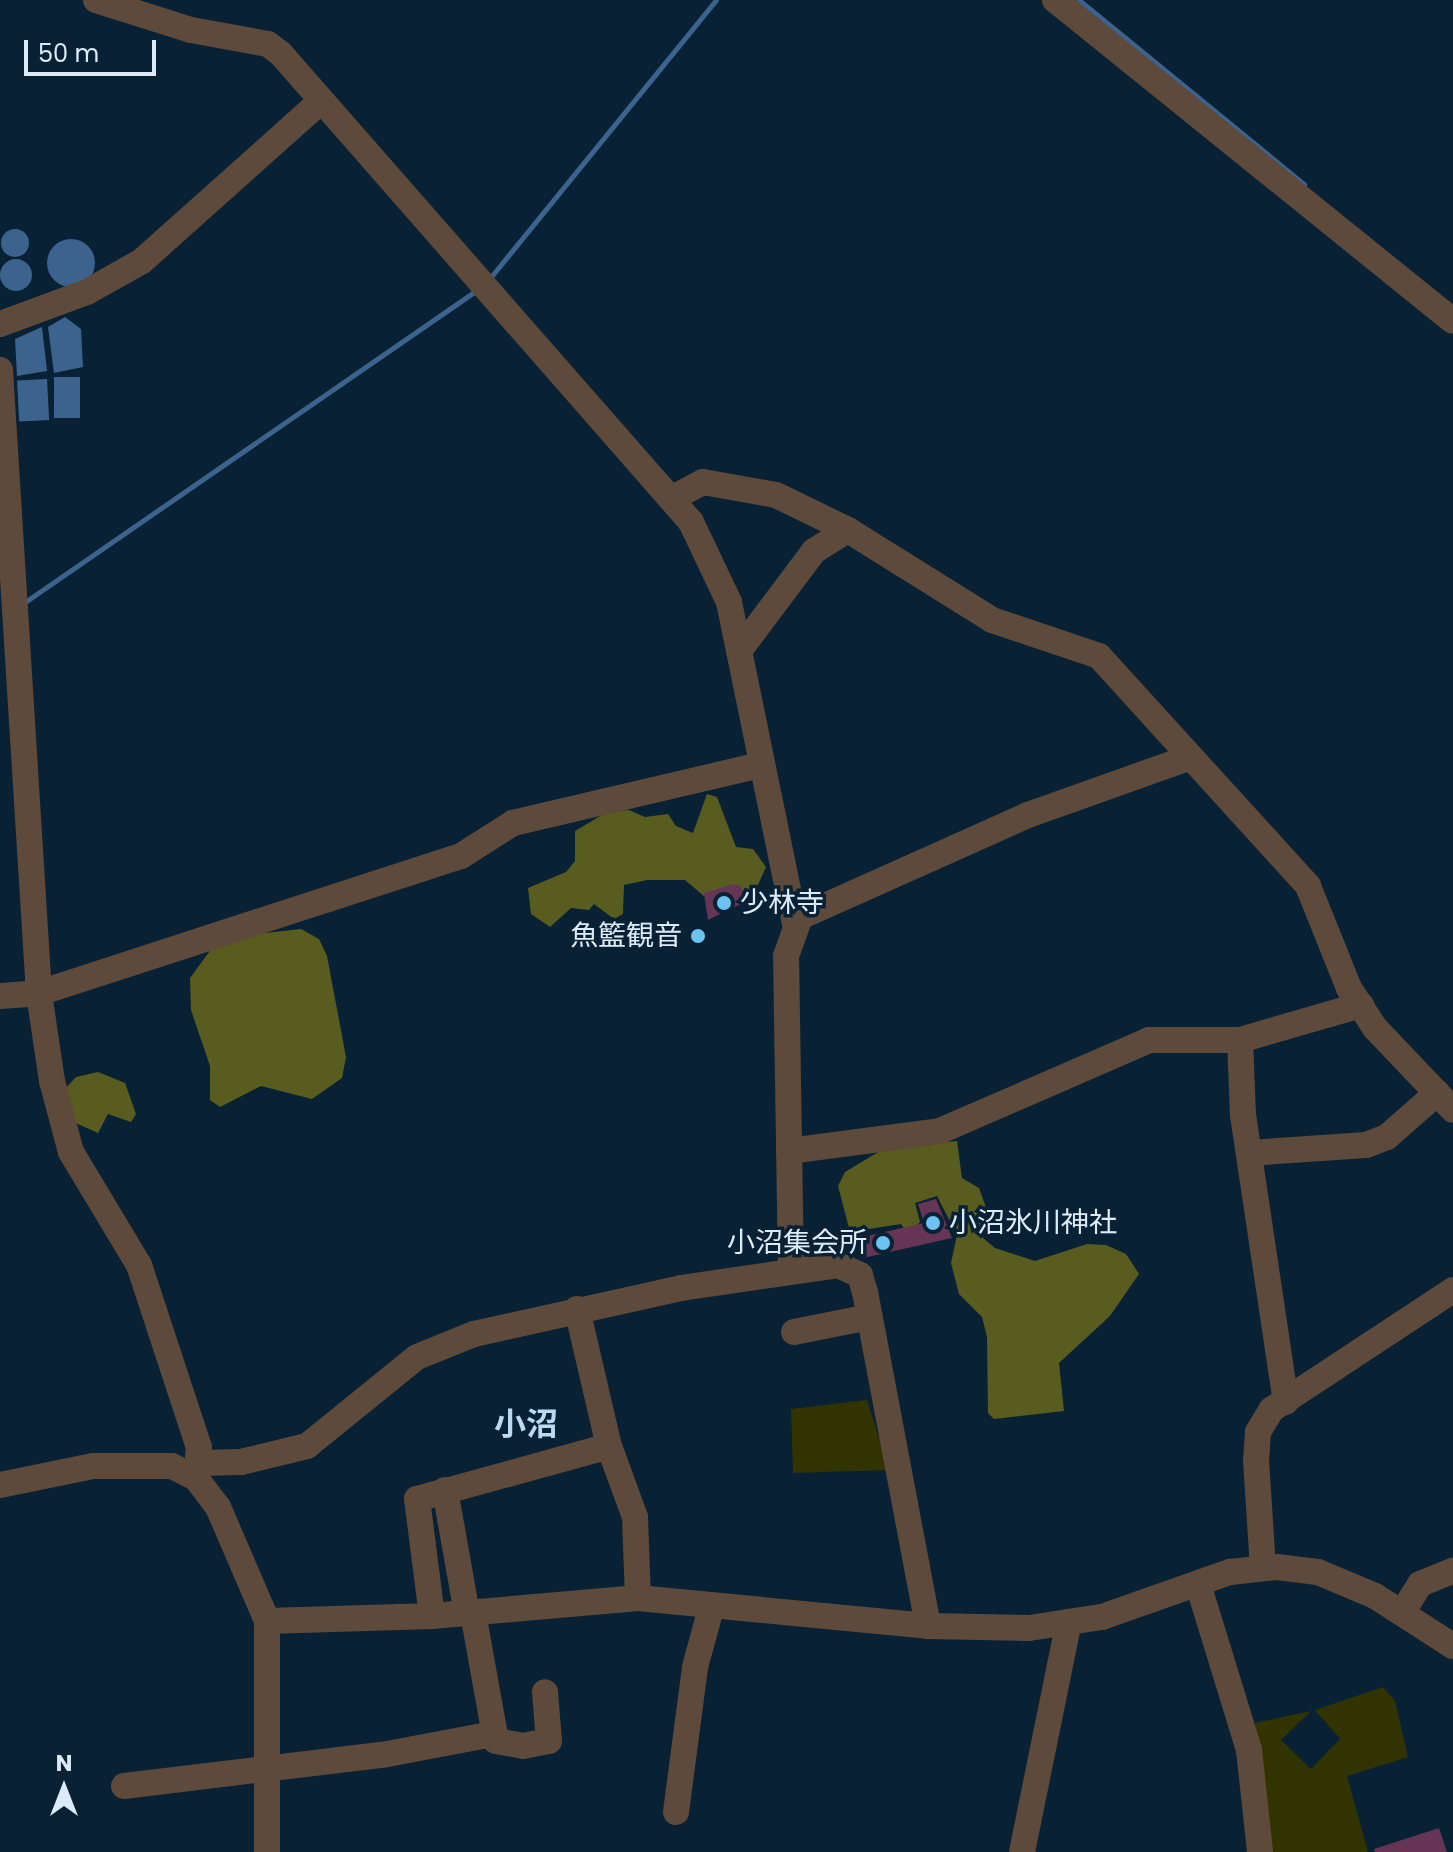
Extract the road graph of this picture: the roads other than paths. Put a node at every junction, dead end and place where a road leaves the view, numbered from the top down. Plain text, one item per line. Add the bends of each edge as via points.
1 (96, 0) edge
2 (1055, 0) edge
3 (321, 101) junction
4 (1453, 321) edge
5 (0, 324) edge
6 (0, 370) edge
7 (671, 499) junction
8 (848, 530) junction
9 (739, 651) junction
10 (1188, 758) junction
11 (761, 765) junction
12 (795, 924) junction
13 (39, 993) junction
14 (0, 996) edge
15 (1361, 1005) junction
16 (1240, 1040) junction
17 (1445, 1102) edge
18 (789, 1151) junction
19 (1249, 1153) junction
20 (791, 1271) junction
21 (1453, 1290) edge
22 (577, 1309) junction
23 (870, 1317) junction
24 (794, 1332) dead end
25 (1286, 1402) junction
26 (609, 1446) junction
27 (198, 1470) junction
28 (0, 1485) edge
29 (445, 1490) junction
30 (1263, 1568) junction
31 (1453, 1571) edge
32 (1198, 1584) junction
33 (638, 1598) junction
34 (712, 1605) junction
35 (470, 1613) junction
36 (1402, 1613) junction
37 (432, 1616) junction
38 (267, 1621) junction
39 (1069, 1622) junction
40 (928, 1626) junction
41 (1453, 1646) edge
42 (545, 1692) dead end
43 (493, 1734) junction
44 (268, 1770) junction
45 (124, 1786) dead end
46 (676, 1812) dead end
47 (267, 1852) edge
48 (1022, 1852) edge
49 (1260, 1852) edge

1 - 3 street via 191,30 268,44
2 - 4 street
3 - 5 street via 142,261 87,292
3 - 7 street
6 - 13 street
7 - 8 street via 703,482 719,483 776,495
7 - 9 street via 729,602
8 - 9 street via 814,551
8 - 10 street via 992,620 1099,656 1136,689
9 - 11 street
10 - 12 street via 1028,815
10 - 15 street via 1234,799 1308,886
11 - 12 street
11 - 13 street via 513,823 461,856
12 - 18 street via 786,956
13 - 14 street
13 - 27 street via 71,1152 139,1265
15 - 16 street
15 - 17 street
16 - 18 street via 1149,1040 940,1131
16 - 19 street
17 - 19 street via 1366,1145
18 - 20 street
19 - 25 street
20 - 22 street
20 - 23 street via 838,1265 860,1275
21 - 25 street
22 - 26 street
22 - 27 street via 474,1334 417,1357 307,1446
23 - 24 street
23 - 40 street
25 - 30 street via 1271,1410 1258,1432
26 - 29 street
26 - 33 street via 635,1517
27 - 28 street via 127,1463
27 - 38 street via 241,1548
29 - 35 street
29 - 37 street via 417,1499
30 - 32 street
30 - 36 street via 1318,1572
31 - 36 street via 1420,1584
32 - 39 street via 1102,1617
32 - 49 street via 1249,1750
33 - 34 street
33 - 35 street
34 - 40 street
34 - 46 street via 695,1667
35 - 37 street
35 - 43 street
36 - 41 street
37 - 38 street
38 - 44 street
39 - 40 street via 1029,1628
39 - 48 street
42 - 43 street via 549,1741 523,1746 496,1741
43 - 44 street
44 - 45 street
44 - 47 street

